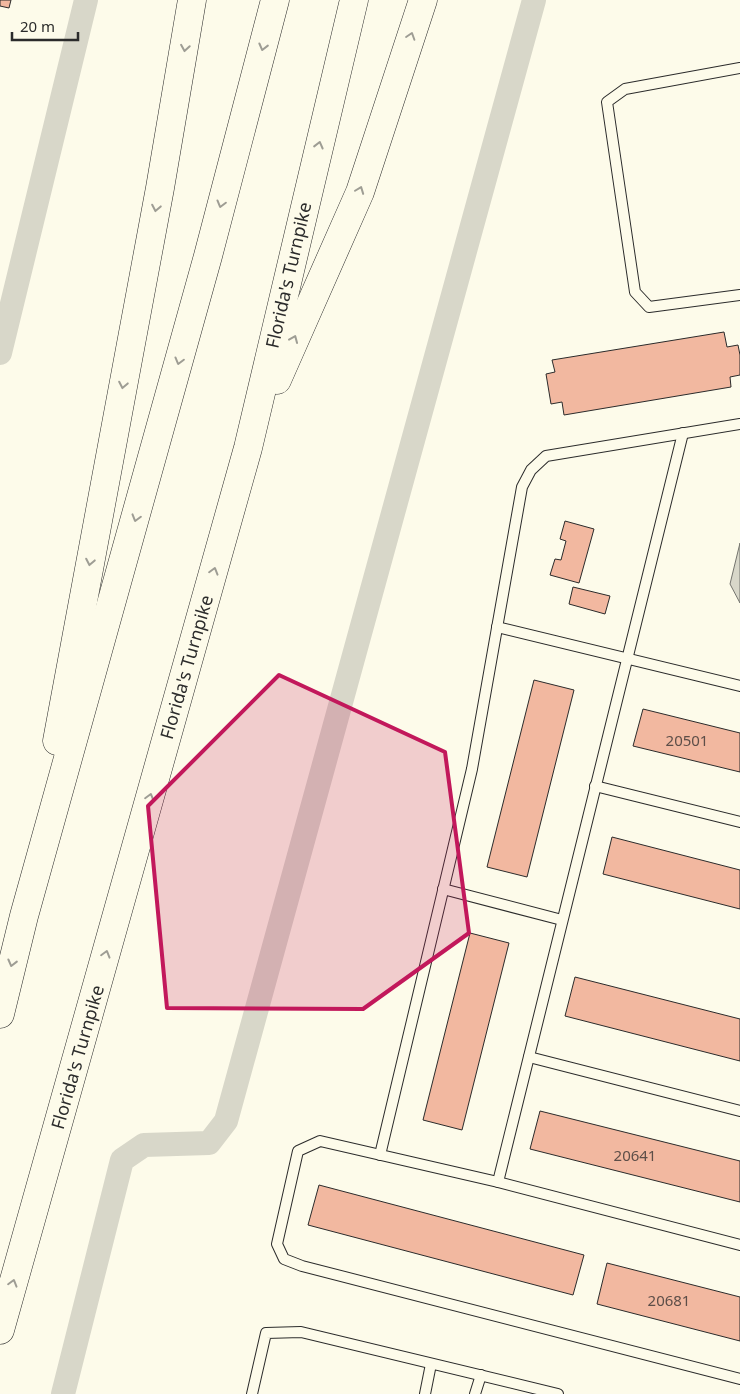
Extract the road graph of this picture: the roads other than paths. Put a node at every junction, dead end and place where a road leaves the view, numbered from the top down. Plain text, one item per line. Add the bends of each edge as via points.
1 (192, 0) edge
2 (275, 0) edge
3 (354, 0) edge
4 (423, 0) edge
5 (740, 68) edge
6 (740, 295) edge
7 (740, 424) edge
8 (684, 433) junction
9 (248, 448) junction
10 (497, 627) junction
11 (626, 658) junction
12 (740, 686) edge
13 (595, 786) junction
14 (740, 822) edge
15 (443, 889) junction
16 (24, 916) junction
17 (562, 920) junction
18 (0, 1014) edge
19 (529, 1057) junction
20 (740, 1111) edge
21 (380, 1155) junction
22 (498, 1182) junction
23 (740, 1246) edge
24 (0, 1330) edge
25 (431, 1364) junction
26 (481, 1375) junction
27 (740, 1379) edge
28 (252, 1394) edge
29 (425, 1394) edge
30 (475, 1394) edge
31 (558, 1394) edge

1 -> 16 highway
2 -> 16 highway via 205,266
9 -> 3 highway, Florida's Turnpike
9 -> 4 highway via 310,300 360,192
5 - 6 lane via 625,89 606,102 635,292 649,307
7 - 8 lane
8 - 10 lane via 546,456 531,470 522,487
8 - 11 lane
24 -> 9 highway, Florida's Turnpike
10 - 11 lane
10 - 15 lane via 472,769
11 - 12 lane
11 - 13 lane
13 - 14 lane
13 - 17 lane
15 - 17 lane
15 - 21 lane
16 -> 18 highway
17 - 19 lane
19 - 20 lane
19 - 22 lane
21 - 22 lane
21 - 27 lane via 320,1141 298,1151 277,1244 284,1259
22 - 23 lane
25 - 26 lane
25 - 28 lane via 301,1332 266,1333
25 - 29 lane
26 - 30 lane
26 - 31 lane

